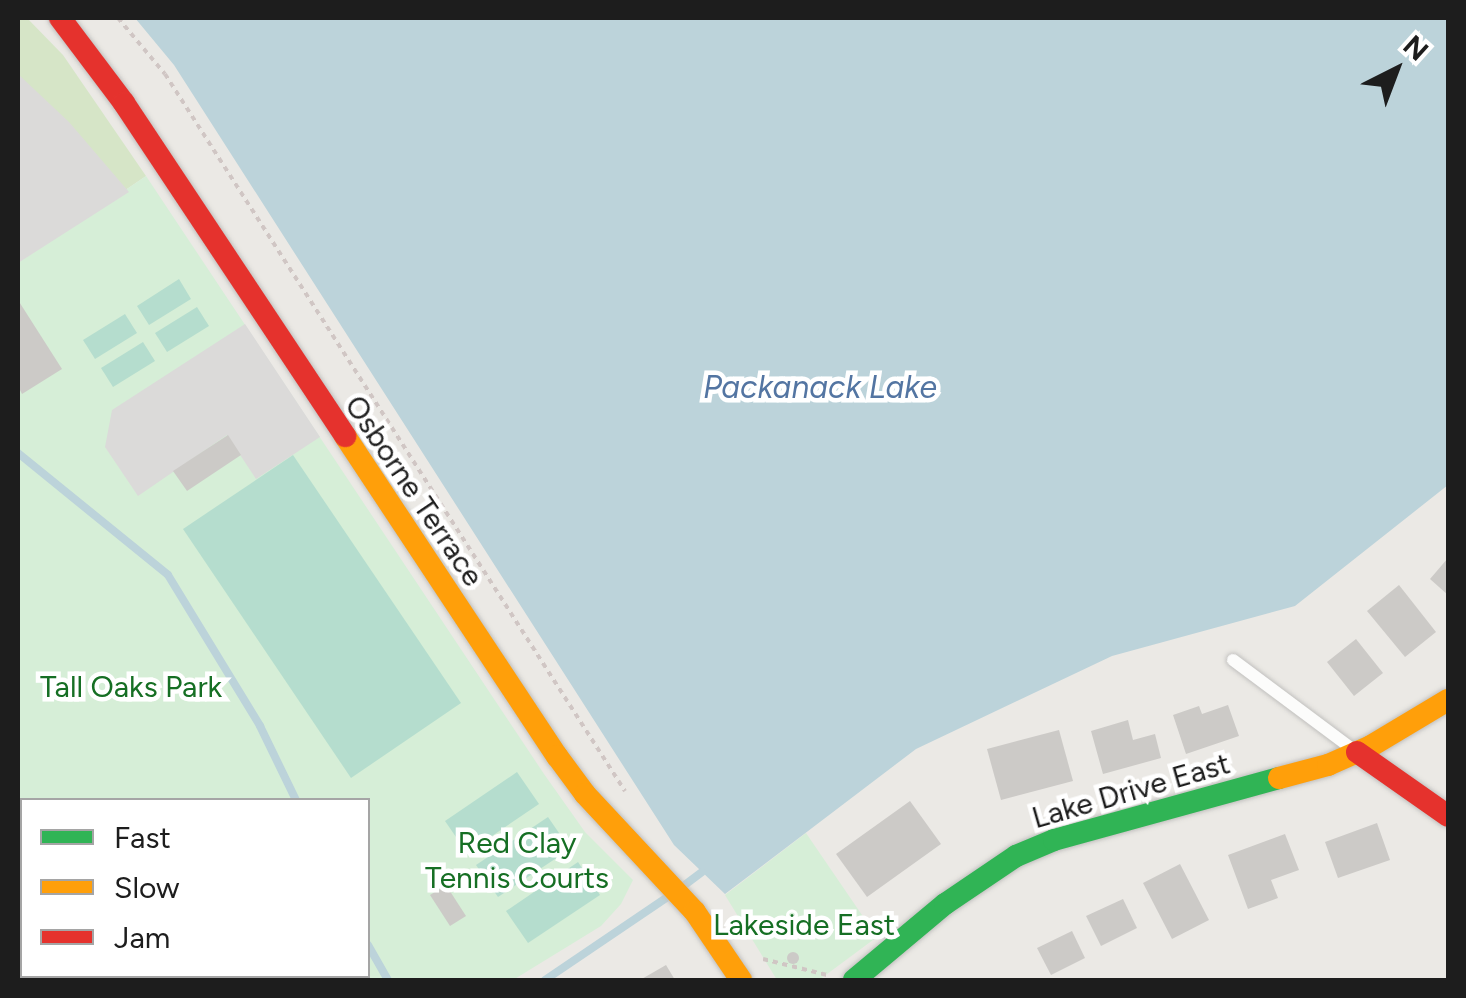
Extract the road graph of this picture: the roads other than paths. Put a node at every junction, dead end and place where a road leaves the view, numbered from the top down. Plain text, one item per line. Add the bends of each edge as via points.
1 (60, 18) edge
2 (1233, 660) dead end
3 (1448, 700) edge
4 (1357, 752) junction
5 (1448, 816) edge
6 (842, 978) edge
7 (742, 980) edge

1 - 7 street, Osborne Terrace via 124,103 557,756 716,940
2 - 4 lane
3 - 4 street, Lake Drive East
4 - 5 street
4 - 6 street, Lake Drive East via 1016,856

